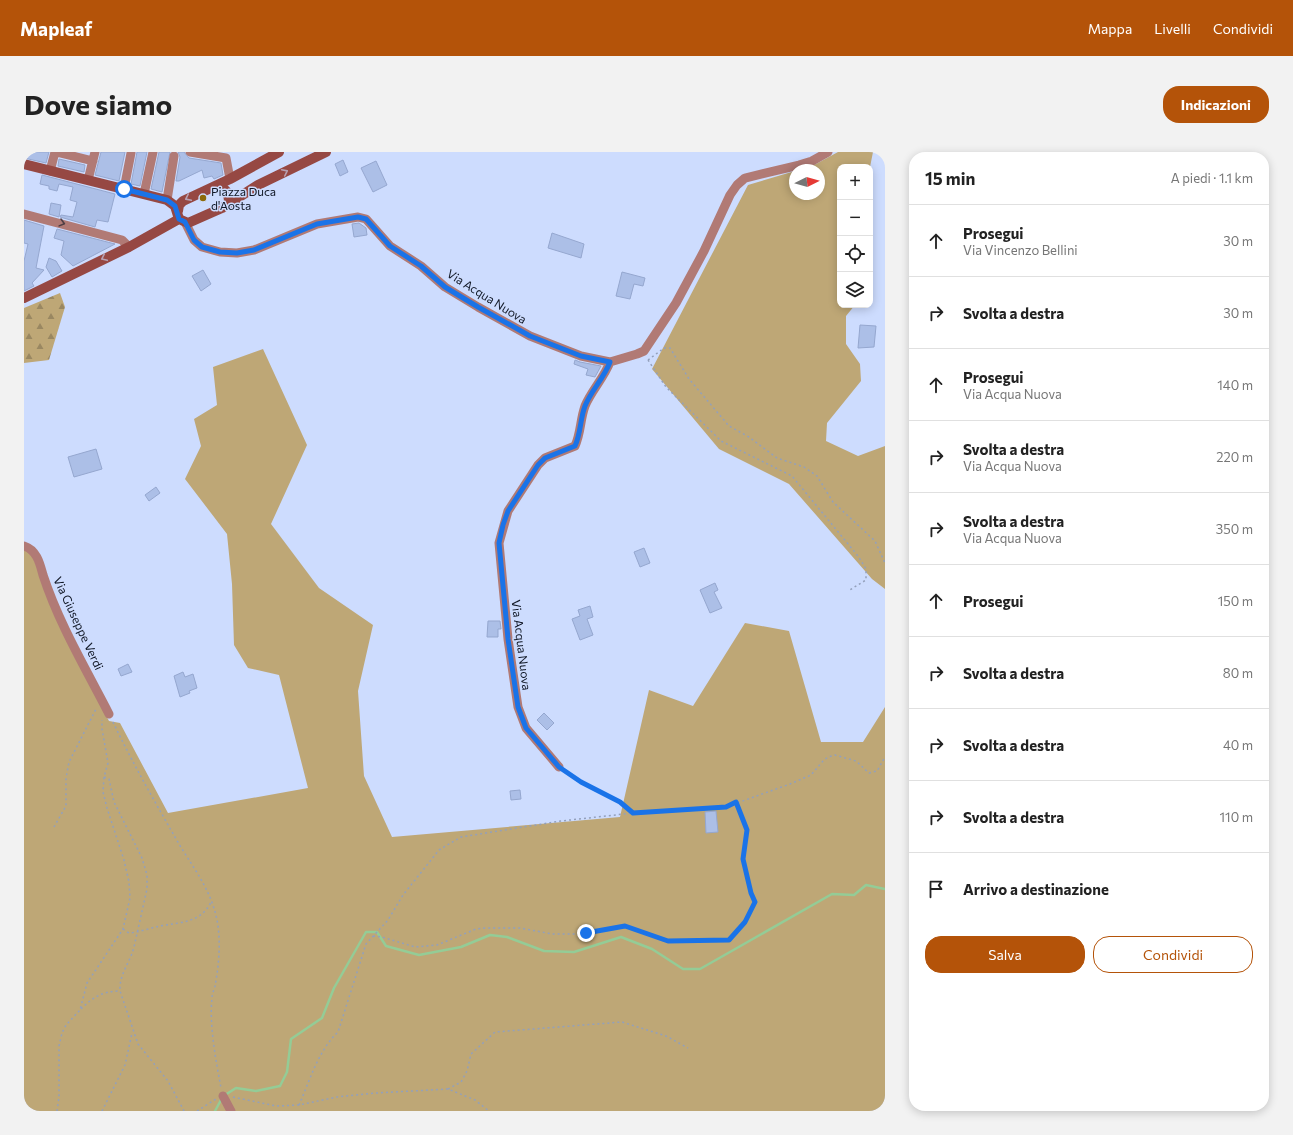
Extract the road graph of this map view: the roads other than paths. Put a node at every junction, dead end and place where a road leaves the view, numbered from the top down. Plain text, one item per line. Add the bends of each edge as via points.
1 (56, 152) edge
2 (154, 152) edge
3 (190, 152) edge
4 (279, 152) edge
5 (326, 152) edge
6 (828, 152) edge
7 (131, 153) dead end
8 (174, 156) dead end
9 (94, 157) edge
10 (24, 164) edge
11 (50, 170) junction
12 (230, 179) junction
13 (88, 180) junction
14 (218, 185) junction
15 (124, 189) junction
16 (144, 194) junction
17 (167, 200) junction
18 (229, 203) junction
19 (24, 214) edge
20 (179, 218) junction
21 (129, 247) junction
22 (24, 298) edge
23 (610, 362) junction
24 (24, 546) edge
25 (106, 708) road end
26 (559, 767) road end
27 (223, 1096) road end
28 (231, 1110) edge

1 - 9 street
1 - 11 street
2 - 16 street
3 - 12 street via 226,158
4 - 12 street
18 -> 5 street via 258,185
6 - 23 street, Via Acqua Nuova via 812,161 745,178 737,185 676,303 644,350
7 - 15 street
8 - 17 street
9 - 13 street
10 - 11 street
11 - 13 street
12 - 14 street
13 - 15 street
14 - 18 street via 225,189
14 -> 20 street via 178,205
15 - 16 street
16 - 17 street
17 - 20 street via 172,202
18 - 20 street via 192,222
19 -> 21 street via 122,240
20 - 21 street
20 - 23 street, Via Acqua Nuova via 202,247 237,253 254,250 317,224 358,217 366,219 390,246 421,266 445,287 478,307 530,336 581,356
21 -> 22 street
23 - 26 street, Via Acqua Nuova via 585,406 580,435 575,446 545,458 538,465 508,511 499,543 508,639 518,707 526,728
24 - 25 street, Via Giuseppe Verdi via 35,554 51,597
27 - 28 street

